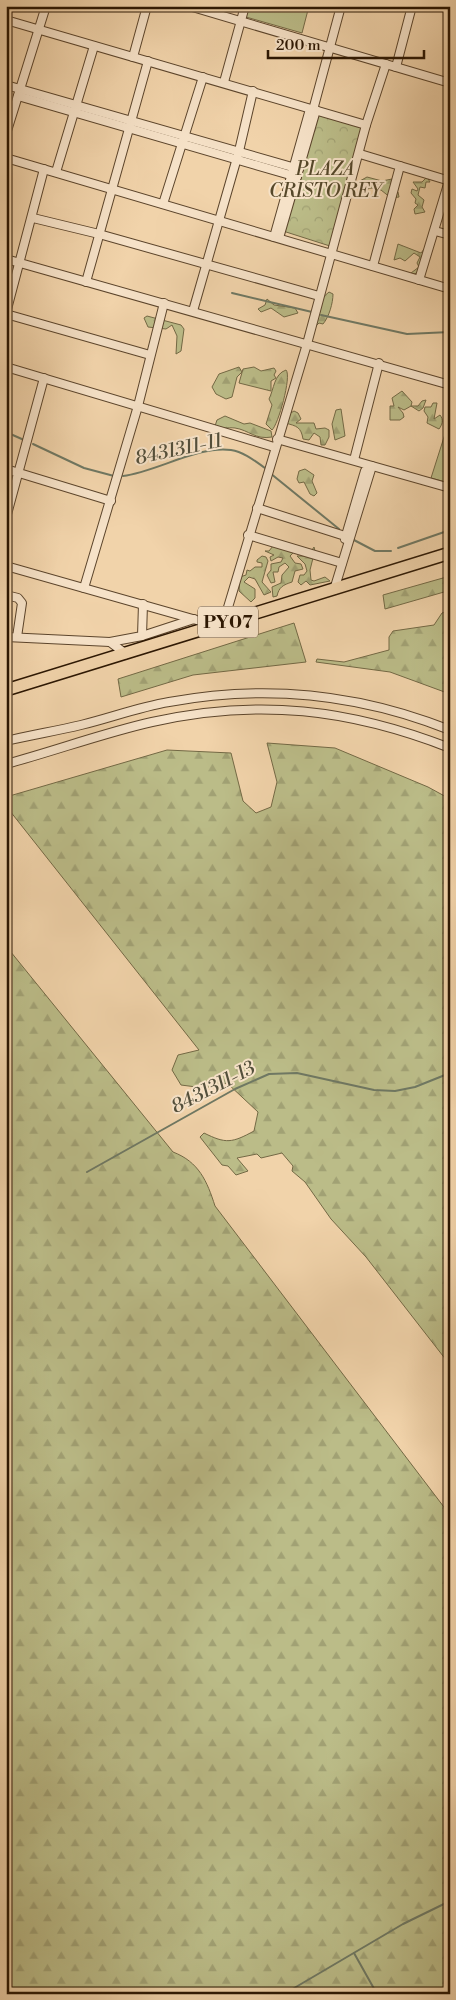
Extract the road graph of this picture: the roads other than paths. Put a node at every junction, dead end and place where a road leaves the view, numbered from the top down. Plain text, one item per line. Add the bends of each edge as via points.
1 (46, 6) edge
2 (147, 6) edge
3 (189, 6) edge
4 (245, 6) edge
5 (341, 6) edge
6 (412, 6) edge
7 (6, 20) edge
8 (241, 21) junction
9 (38, 30) junction
10 (94, 46) junction
11 (330, 47) junction
12 (133, 57) junction
13 (148, 61) junction
14 (386, 64) junction
15 (396, 67) junction
16 (203, 77) junction
17 (224, 82) junction
18 (450, 83) edge
19 (6, 85) edge
20 (254, 91) junction
21 (19, 92) junction
22 (76, 104) junction
23 (313, 110) junction
24 (73, 113) junction
25 (130, 120) junction
26 (366, 125) junction
27 (127, 129) junction
28 (6, 134) edge
29 (185, 135) junction
30 (183, 145) junction
31 (239, 151) junction
32 (360, 154) junction
33 (6, 158) edge
34 (236, 160) junction
35 (400, 166) junction
36 (44, 169) junction
37 (56, 172) junction
38 (295, 172) junction
39 (450, 181) edge
40 (110, 188) junction
41 (163, 204) junction
42 (33, 218) junction
43 (219, 220) junction
44 (435, 230) junction
45 (98, 234) junction
46 (450, 235) edge
47 (277, 238) junction
48 (332, 254) junction
49 (6, 259) edge
50 (21, 263) junction
51 (206, 266) junction
52 (373, 266) junction
53 (419, 280) junction
54 (86, 282) junction
55 (450, 289) edge
56 (319, 296) junction
57 (164, 304) junction
58 (193, 311) junction
59 (6, 314) edge
60 (307, 344) junction
61 (150, 355) junction
62 (379, 364) junction
63 (6, 367) edge
64 (44, 378) junction
65 (450, 385) edge
66 (138, 406) junction
67 (275, 443) junction
68 (354, 460) junction
69 (369, 465) junction
70 (6, 469) edge
71 (20, 473) junction
72 (450, 488) edge
73 (111, 501) junction
74 (256, 508) junction
75 (6, 518) edge
76 (248, 535) junction
77 (346, 536) junction
78 (346, 548) junction
79 (450, 553) edge
80 (342, 563) junction
81 (6, 566) edge
82 (84, 588) junction
83 (334, 590) junction
84 (6, 595) edge
85 (143, 604) junction
86 (194, 619) junction
87 (219, 625) junction
88 (142, 636) junction
89 (6, 637) edge
90 (17, 637) junction
91 (110, 642) junction
92 (126, 654) junction
93 (6, 690) edge
94 (450, 730) edge
95 (33, 734) junction
96 (6, 736) edge
97 (6, 741) edge
98 (450, 748) edge
99 (20, 760) junction
100 (6, 764) edge
101 (6, 769) edge

1 - 9 street
2 - 12 street
3 - 8 street
4 - 8 street
5 - 11 street
6 - 15 street
7 - 9 street
8 - 11 street
8 - 17 street
9 - 10 street
9 - 21 street
10 - 12 street
10 - 22 street
11 - 14 street
11 - 23 street
12 - 13 street
13 - 16 street
13 - 25 street
14 - 15 street
14 - 26 street
15 - 18 street
16 - 17 street
16 - 29 street
17 - 20 street
19 - 21 street
20 - 23 street
20 - 31 street
21 - 22 street
21 - 24 street
21 - 28 street
22 - 24 street
22 - 25 street
23 - 26 street
23 - 38 street
24 - 27 street
24 - 37 street
25 - 27 street
25 - 29 street
26 - 32 street
27 - 30 street
27 - 40 street
29 - 30 street
29 - 31 street
30 - 34 street
30 - 41 street
31 - 34 street
31 - 38 street
32 - 35 street
32 - 48 street
33 - 36 street
34 - 38 street
34 - 43 street
35 - 39 street
35 - 52 street
36 - 37 street
36 - 42 street
37 - 40 street
38 - 47 street
39 - 44 street
40 - 41 street
40 - 45 street
41 - 43 street
42 - 45 street
42 - 50 street
43 - 47 street
43 - 51 street
44 - 46 street
44 - 53 street
45 - 51 street
45 - 54 street
47 - 48 street
48 - 52 street
48 - 56 street
49 - 50 street
50 - 54 street
50 - 59 street
51 - 56 street
51 - 58 street
52 - 53 street
53 - 55 street
54 - 57 street
56 - 60 street
57 - 58 street
57 - 61 street
58 - 60 street
59 - 61 street
60 - 62 street
60 - 67 street
61 - 66 street
62 - 65 street
62 - 68 street
63 - 64 street
64 - 66 street
64 - 71 street
66 - 67 street
66 - 73 street
67 - 68 street
67 - 74 street
68 - 69 street
69 - 72 street
69 - 77 street
69 - 78 street
70 - 71 street
71 - 73 street
71 - 75 street
73 - 82 street
74 - 76 street
74 - 77 street
76 - 80 street
76 - 87 street
77 - 78 street
78 - 80 street
79 - 83 highway, PY07
80 - 83 street
81 - 82 street
82 - 85 street
83 - 87 highway, PY07
84 - 90 street via 18,598 22,604
85 - 86 street
85 - 88 street
86 - 87 street
86 - 88 street
87 - 92 highway, PY07
88 - 91 street
89 - 90 street
90 - 91 street
91 - 92 street
92 - 93 highway, PY07
94 - 95 street via 396,711 353,701 269,693 223,694 169,702
95 - 96 street
95 - 97 street
98 - 99 street via 404,731 334,714 245,710 203,713 150,723
99 - 100 street
99 - 101 street

